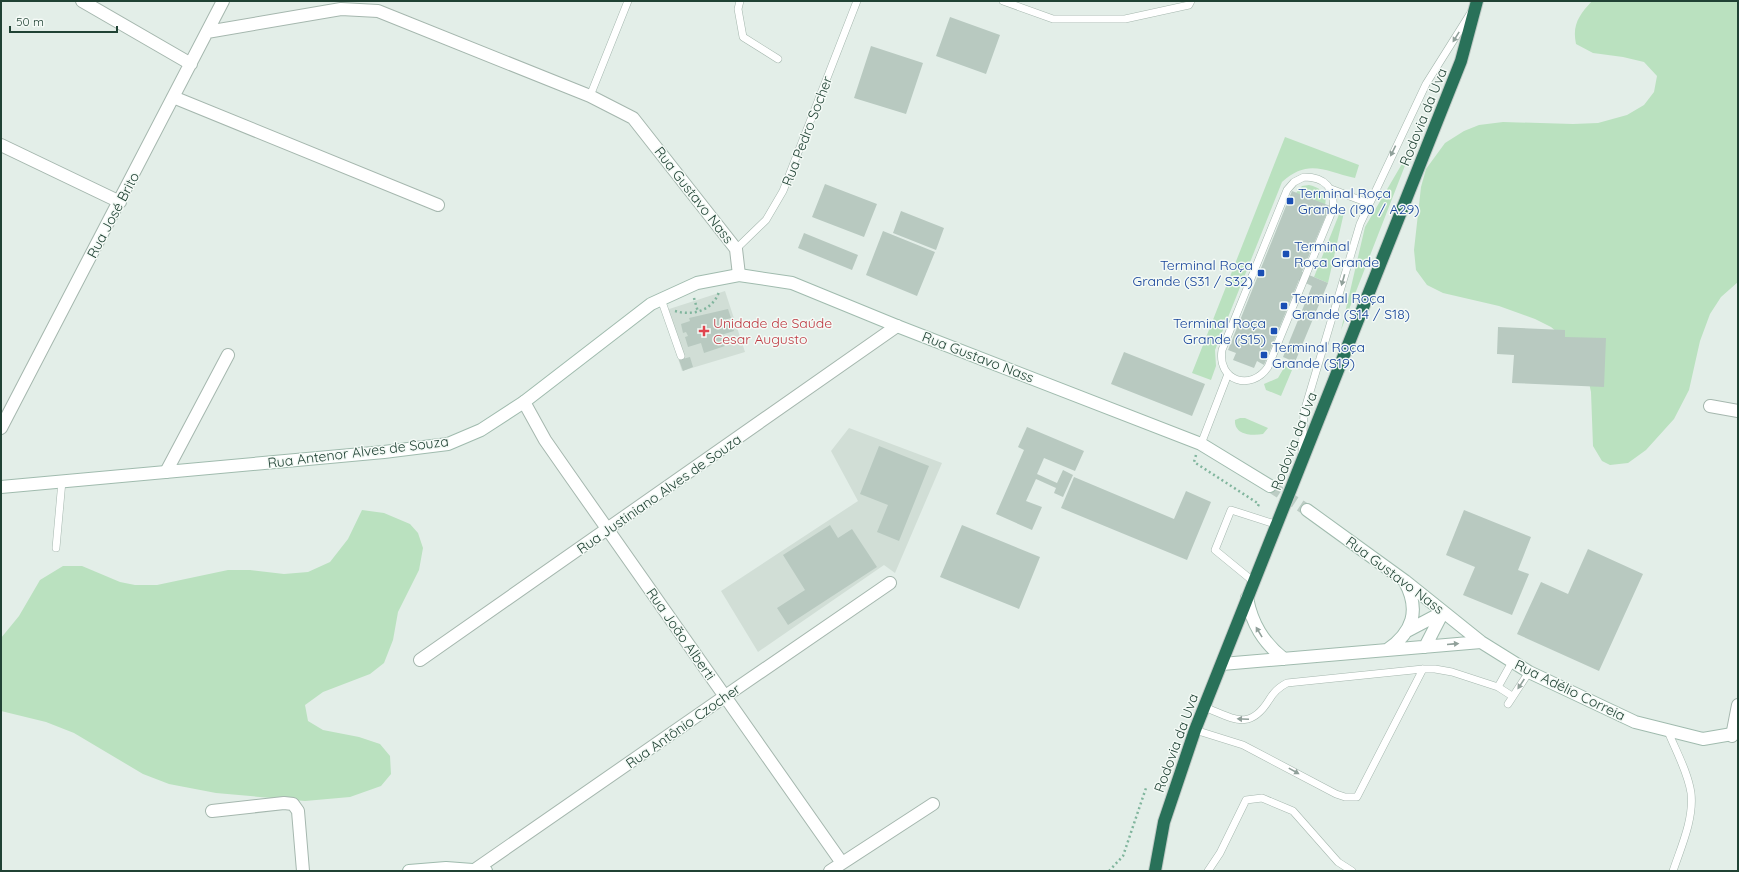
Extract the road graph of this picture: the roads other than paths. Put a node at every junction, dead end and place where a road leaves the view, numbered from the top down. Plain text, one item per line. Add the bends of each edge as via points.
1 (82, 1) edge
2 (223, 1) edge
3 (628, 1) edge
4 (740, 1) edge
5 (857, 1) edge
6 (1003, 1) edge
7 (1191, 1) edge
8 (1476, 2) edge
9 (207, 32) junction
10 (778, 60) dead end
11 (191, 64) junction
12 (590, 96) junction
13 (173, 97) junction
14 (1, 145) edge
15 (1330, 189) junction
16 (120, 202) junction
17 (1368, 203) junction
18 (438, 205) dead end
19 (736, 249) junction
20 (739, 275) junction
21 (661, 299) junction
22 (897, 326) junction
23 (228, 354) dead end
24 (681, 356) dead end
25 (1228, 374) junction
26 (524, 402) junction
27 (1710, 406) dead end
28 (1738, 411) edge
29 (1, 428) edge
30 (1201, 444) junction
31 (1301, 463) junction
32 (166, 472) junction
33 (62, 481) junction
34 (1270, 486) tunnel mouth
35 (1, 487) edge
36 (1307, 510) tunnel mouth
37 (1278, 525) junction
38 (608, 529) junction
39 (56, 548) dead end
40 (1405, 581) junction
41 (1254, 582) junction
42 (890, 583) dead end
43 (1247, 598) junction
44 (1443, 612) junction
45 (1407, 631) junction
46 (1481, 642) junction
47 (1424, 646) junction
48 (1388, 650) junction
49 (1284, 659) junction
50 (420, 660) dead end
51 (1512, 662) junction
52 (1222, 664) junction
53 (1423, 668) junction
54 (1529, 672) junction
55 (1498, 687) junction
56 (1512, 696) junction
57 (724, 697) junction
58 (1508, 704) dead end
59 (1738, 705) edge
60 (1204, 707) junction
61 (1667, 729) junction
62 (1195, 730) junction
63 (1735, 735) edge
64 (933, 804) dead end
65 (212, 811) dead end
66 (842, 863) junction
67 (481, 870) edge
68 (303, 871) edge
69 (414, 871) edge
70 (830, 871) edge
71 (1155, 871) edge
72 (1208, 871) edge
73 (1352, 871) edge
74 (1673, 871) edge

1 - 11 street
2 - 9 street, Rua José Brito
3 - 12 lane
4 - 10 lane via 738,9 743,37
5 - 19 lane, Rua Pedro Socher via 783,192 766,220
6 - 7 lane via 1053,19 1125,19 1189,5
8 -> 17 lane via 1426,84
8 - 31 highway, Rodovia da Uva via 1462,61
9 - 11 street, Rua José Brito
9 - 12 street, Rua Gustavo Nass via 341,9 378,11
11 - 13 street, Rua José Brito
12 - 19 street, Rua Gustavo Nass via 633,118
13 - 16 street, Rua José Brito
13 - 18 street
14 - 16 street
15 - 17 lane
15 - 25 lane via 1334,199 1333,209 1268,367 1258,379 1250,381 1242,382
15 - 25 lane via 1324,181 1304,177 1294,182 1287,190 1222,350 1222,363
16 - 29 street, Rua José Brito
17 -> 31 lane via 1304,412
19 - 20 street, Rua Gustavo Nass
20 - 21 street, Rua Antenor Alves de Souza via 696,283
20 - 22 street, Rua Gustavo Nass via 792,283
21 - 24 lane
21 - 26 street, Rua Antenor Alves de Souza via 651,304
22 - 30 street, Rua Gustavo Nass
22 - 38 street, Rua Justiniano Alves de Souza
23 - 32 street
25 - 30 lane
26 - 32 street, Rua Antenor Alves de Souza via 480,430 448,444
26 - 38 street, Rua João Alberti via 545,440
27 - 28 street
30 - 34 street, Rua Gustavo Nass
31 - 37 highway, Rodovia da Uva
32 - 33 street, Rua Antenor Alves de Souza
33 - 35 street, Rua Antenor Alves de Souza
33 - 39 lane
36 - 40 street, Rua Gustavo Nass
37 - 41 highway, Rodovia da Uva
37 - 41 lane via 1231,510 1215,550
38 - 50 street, Rua Justiniano Alves de Souza
38 - 57 street, Rua João Alberti
40 - 44 street, Rua Gustavo Nass
40 - 45 street via 1411,592 1413,606 1412,619
41 - 43 highway, Rodovia da Uva
42 - 57 street, Rua Antônio Czocher
49 -> 43 street via 1259,632 1253,622
43 - 52 highway, Rodovia da Uva
44 - 45 street
44 - 46 street, Rua Gustavo Nass
44 - 47 street
45 - 48 street
47 -> 46 street
46 - 51 street, Rua Adélio Correia
47 - 48 street
48 - 49 street
49 - 52 street
51 - 54 street, Rua Adélio Correia
51 - 55 lane
52 - 60 highway, Rodovia da Uva
53 - 55 lane via 1452,672
53 -> 60 lane via 1295,682 1281,686 1262,711 1248,720 1238,720
62 -> 53 lane via 1243,745 1336,794 1357,797
54 -> 56 lane
54 - 61 street, Rua Adélio Correia via 1635,722
55 - 56 lane
56 - 58 lane
57 - 66 street, Rua João Alberti
57 - 67 street, Rua Antônio Czocher
59 - 63 street
60 - 62 highway, Rodovia da Uva
61 - 63 street, Rua Adélio Correia via 1703,739
61 - 74 lane via 1691,793 1690,813
62 - 71 highway, Rodovia da Uva via 1164,822
64 - 66 street
65 - 68 street via 293,804 298,811
66 - 70 street
67 - 69 street via 446,868
72 - 73 lane via 1220,853 1246,800 1262,798 1293,810 1338,862

